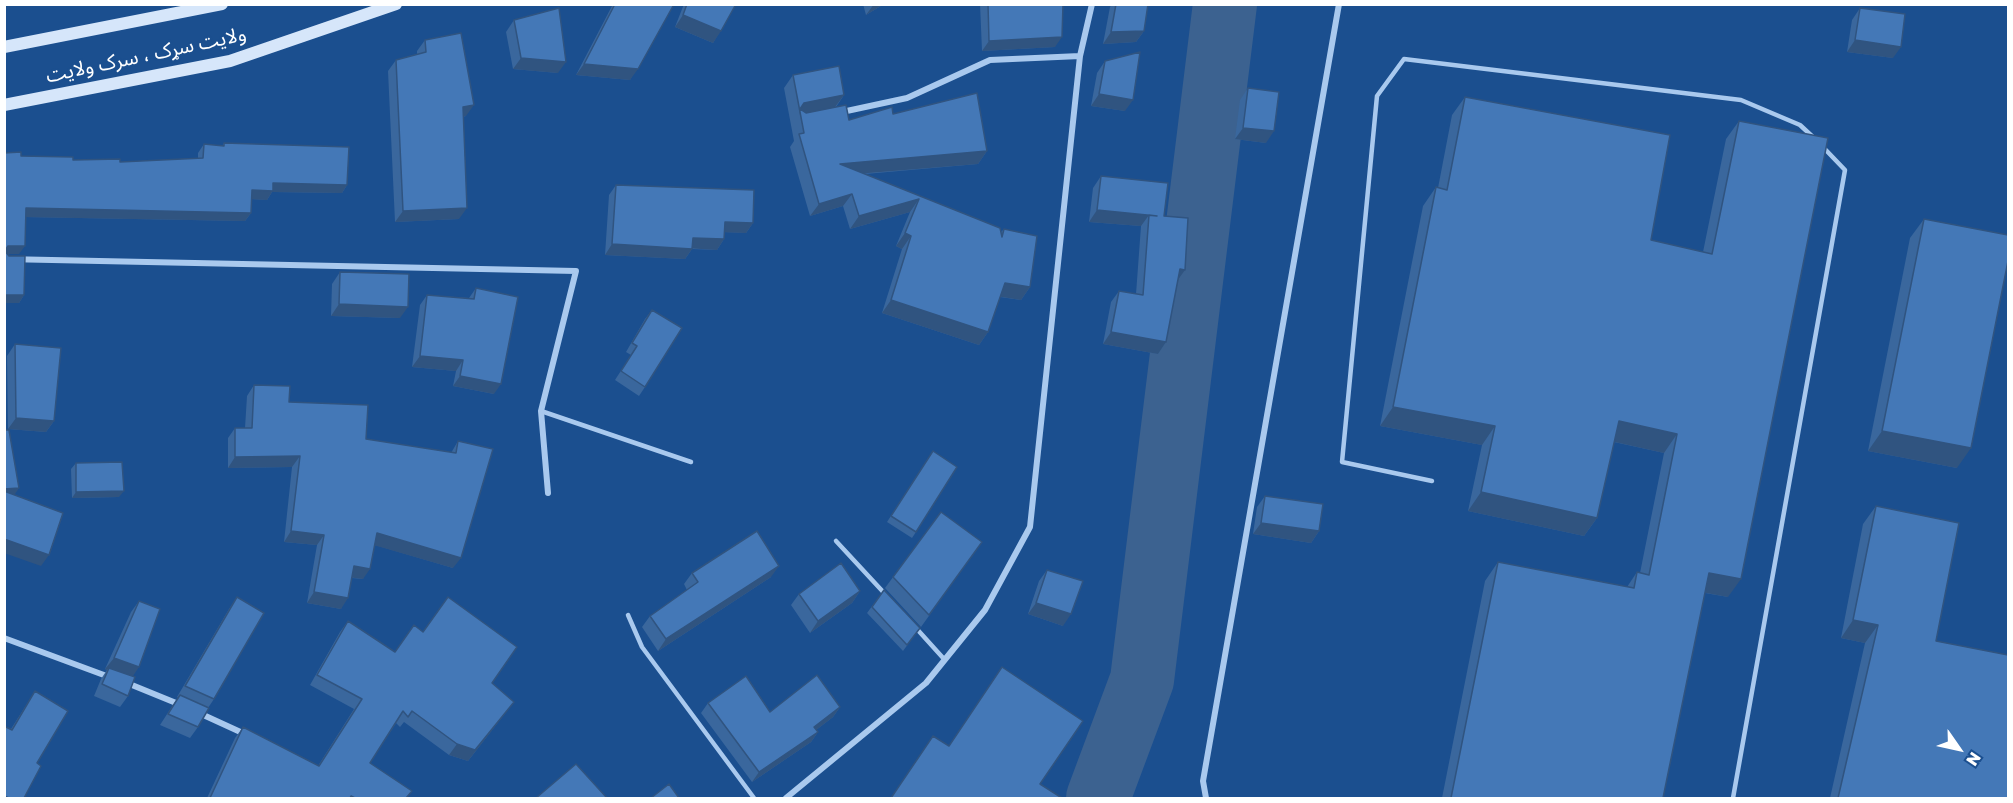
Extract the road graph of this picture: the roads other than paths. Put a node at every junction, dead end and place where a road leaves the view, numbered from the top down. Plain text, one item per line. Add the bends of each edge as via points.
1 (222, 4) edge
2 (396, 4) edge
3 (1092, 4) edge
4 (1339, 4) edge
5 (4, 47) edge
6 (1080, 56) junction
7 (4, 105) edge
8 (829, 114) edge
9 (4, 260) edge
10 (540, 411) junction
11 (691, 462) dead end
12 (1432, 481) dead end
13 (548, 493) dead end
14 (836, 541) dead end
15 (890, 600) edge
16 (628, 615) dead end
17 (913, 625) edge
18 (4, 638) edge
19 (944, 659) junction
20 (256, 740) edge
21 (754, 798) edge
22 (786, 798) edge
23 (1206, 798) edge
24 (1733, 798) edge

1 - 5 main road, ولایت سړک ، سرک ولایت
2 - 7 main road, ولایت سړک ، سرک ولایت via 230,61
3 - 6 street
4 - 23 street via 1203,781
6 - 8 street via 990,60 907,98
6 - 19 street via 1030,527 985,610
9 - 10 street via 576,271
10 - 11 lane
10 - 13 street
12 - 24 lane via 1342,462 1377,96 1404,59 1741,100 1800,125 1845,170
14 - 15 lane
16 - 21 lane via 642,647
17 - 19 lane
18 - 20 street via 160,695
19 - 22 street via 926,682

